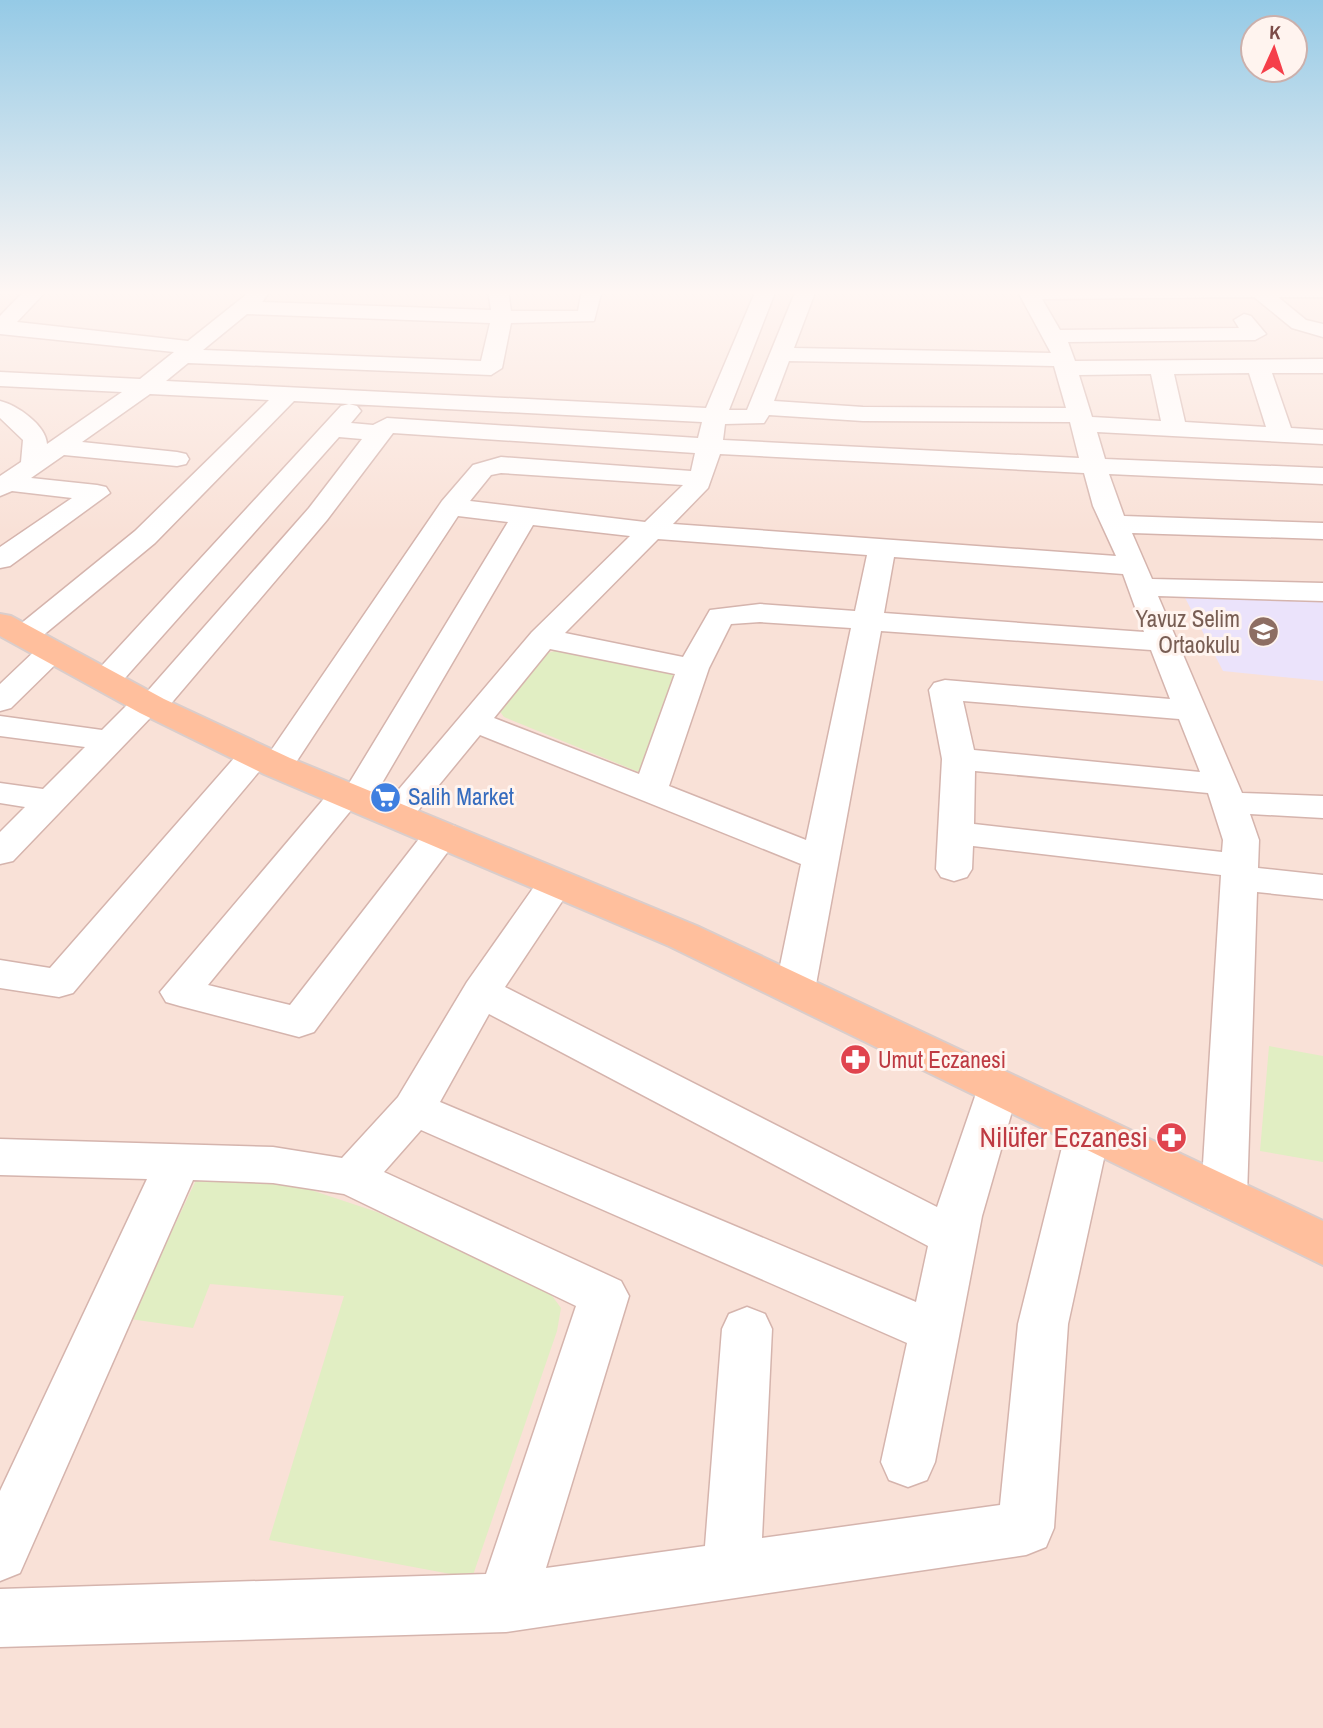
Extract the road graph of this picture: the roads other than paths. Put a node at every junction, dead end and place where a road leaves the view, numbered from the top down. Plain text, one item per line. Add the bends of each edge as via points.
1 (165, 371) edge
2 (490, 371) edge
3 (733, 371) edge
4 (775, 371) edge
5 (825, 371) edge
6 (1064, 371) edge
7 (1117, 371) edge
8 (1140, 371) edge
9 (1162, 371) edge
10 (1260, 371) edge
11 (0, 379) edge
12 (1070, 383) junction
13 (146, 386) junction
14 (865, 386) junction
15 (934, 392) dead end
16 (289, 393) junction
17 (361, 397) junction
18 (470, 403) junction
19 (761, 407) junction
20 (0, 408) edge
21 (715, 416) junction
22 (334, 429) junction
23 (1175, 429) junction
24 (379, 433) junction
25 (1281, 435) junction
26 (1323, 437) edge
27 (710, 446) junction
28 (59, 447) junction
29 (177, 459) dead end
30 (34, 463) junction
31 (1095, 466) junction
32 (1323, 476) edge
33 (2, 477) edge
34 (700, 479) junction
35 (452, 507) junction
36 (524, 517) junction
37 (1114, 524) junction
38 (653, 531) junction
39 (1323, 531) edge
40 (882, 548) junction
41 (0, 561) edge
42 (1137, 576) junction
43 (1323, 592) edge
44 (868, 620) junction
45 (25, 636) edge
46 (543, 638) junction
47 (1163, 642) junction
48 (693, 668) junction
49 (106, 680) junction
50 (0, 701) edge
51 (149, 704) junction
52 (1192, 710) junction
53 (476, 722) junction
54 (0, 726) edge
55 (111, 741) junction
56 (959, 759) junction
57 (266, 760) junction
58 (650, 791) junction
59 (0, 793) edge
60 (1226, 793) junction
61 (351, 797) junction
62 (51, 801) junction
63 (1323, 807) edge
64 (395, 816) junction
65 (956, 833) junction
66 (442, 834) junction
67 (0, 853) edge
68 (821, 859) junction
69 (954, 869) dead end
70 (1240, 872) junction
71 (556, 882) junction
72 (1323, 887) edge
73 (0, 974) edge
74 (795, 990) junction
75 (481, 992) junction
76 (997, 1087) junction
77 (414, 1109) junction
78 (1088, 1131) junction
79 (0, 1157) edge
80 (179, 1160) junction
81 (352, 1177) junction
82 (1224, 1196) junction
83 (953, 1237) junction
84 (1323, 1244) edge
85 (747, 1329) dead end
86 (934, 1332) junction
87 (908, 1462) dead end
88 (0, 1553) edge
89 (732, 1570) junction
90 (506, 1603) junction
91 (0, 1618) edge

1 - 13 street
2 - 18 street
3 - 21 street
4 - 19 street
5 - 14 street
6 - 12 street
7 - 12 street
8 - 12 street
9 - 23 street
10 - 25 street
11 - 13 street
12 - 14 street
12 - 14 street
12 - 15 street
12 - 23 street
12 - 31 street
13 - 16 street
13 - 28 street
14 - 19 street
16 - 17 street
16 - 45 street via 145,537
17 - 18 street
17 - 22 street
18 - 21 street
19 - 21 street via 757,418
20 - 30 street via 35,439
21 - 27 street
22 - 24 street
22 - 49 street
23 - 25 street
24 - 27 street via 387,425
24 - 51 street via 318,514
25 - 26 street
27 - 31 street
27 - 34 street
28 - 29 street
28 - 30 street
30 - 33 street
31 - 32 street
31 - 37 street
33 - 41 street via 97,493
34 - 35 street via 501,465 482,470
34 - 38 street
35 - 36 street
35 - 57 street
36 - 38 street
36 - 61 street
37 - 39 street
37 - 42 street
38 - 40 street
38 - 46 street
40 - 42 street
40 - 44 street
42 - 43 street
42 - 47 street
44 - 47 street
44 - 48 street via 760,613 720,616
44 - 68 street
45 - 49 main road
45 - 50 street
46 - 48 street
46 - 53 street
47 - 52 street
48 - 58 street
49 - 51 main road
51 - 55 street
51 - 57 main road
52 - 56 street via 944,690
52 - 60 street
53 - 58 street
53 - 64 street
54 - 55 street
55 - 62 street
56 - 60 street
56 - 65 street
57 - 61 main road
57 - 73 street via 59,983
58 - 68 street
59 - 62 street
60 - 63 street
60 - 70 street via 1241,840
61 - 64 main road
61 - 66 street via 180,992 299,1022
62 - 67 street
64 - 66 main road
65 - 69 street
65 - 70 street
66 - 71 main road
68 - 74 street
70 - 72 street
70 - 82 street
71 - 74 main road
71 - 75 street
74 - 76 main road
75 - 77 street
75 - 83 street
76 - 78 main road
76 - 83 street
77 - 81 street
77 - 86 street
78 - 82 main road
78 - 89 street via 1043,1324 1027,1528
79 - 80 street
80 - 81 street via 273,1165
80 - 88 street
81 - 90 street via 604,1296
82 - 84 main road
83 - 86 street
85 - 89 street
86 - 87 street
89 - 90 street
90 - 91 street

